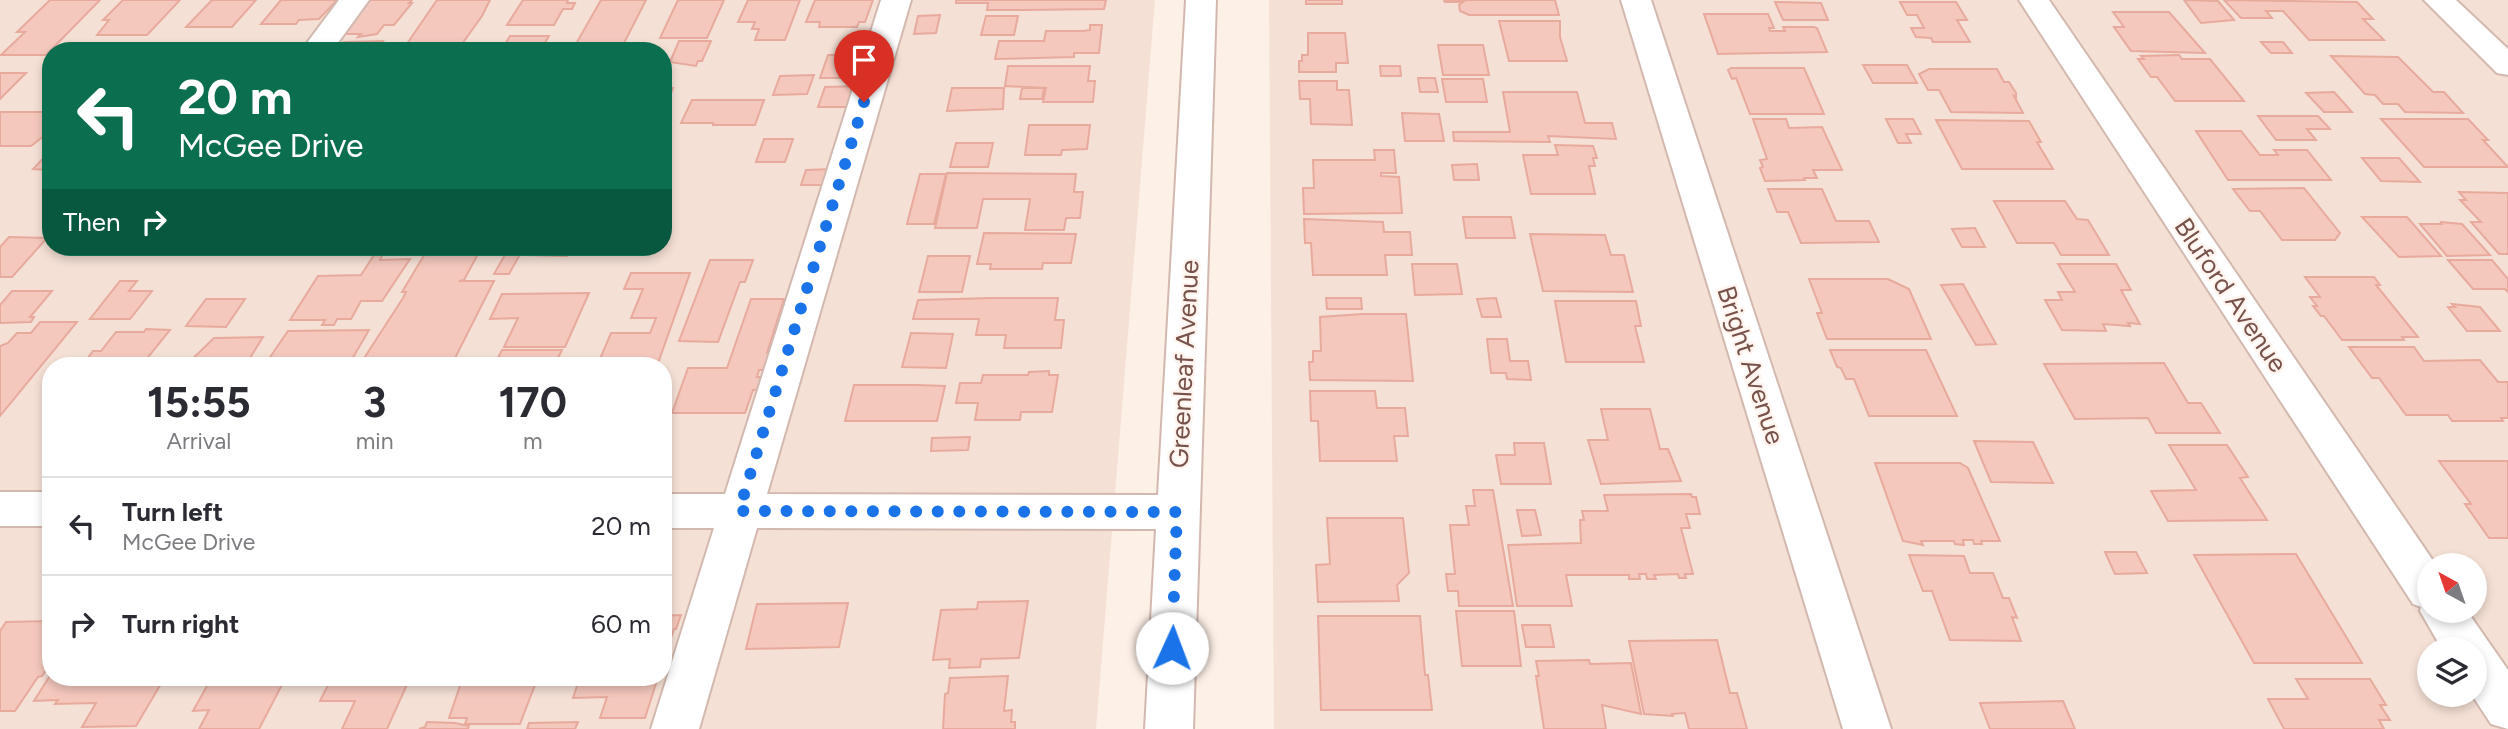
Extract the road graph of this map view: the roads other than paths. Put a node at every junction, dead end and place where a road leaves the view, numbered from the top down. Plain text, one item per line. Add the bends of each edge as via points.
1 (354, 0) edge
2 (896, 0) edge
3 (1201, 0) edge
4 (1636, 0) edge
5 (2034, 0) edge
6 (2439, 0) edge
7 (323, 42) edge
8 (2506, 61) edge
9 (0, 509) edge
10 (42, 509) edge
11 (672, 511) edge
12 (739, 511) junction
13 (1177, 512) junction
14 (2417, 573) edge
15 (2487, 678) edge
16 (2508, 709) edge
17 (675, 729) edge
18 (1169, 729) edge
19 (1867, 729) edge

1 - 7 street
2 - 12 street
3 - 13 street, Greenleaf Avenue
4 - 19 street, Bright Avenue
5 - 14 street, Bluford Avenue
6 - 8 street
9 - 10 street
11 - 12 street
12 - 13 street
12 - 17 street
13 - 18 street, Greenleaf Avenue
15 - 16 street

